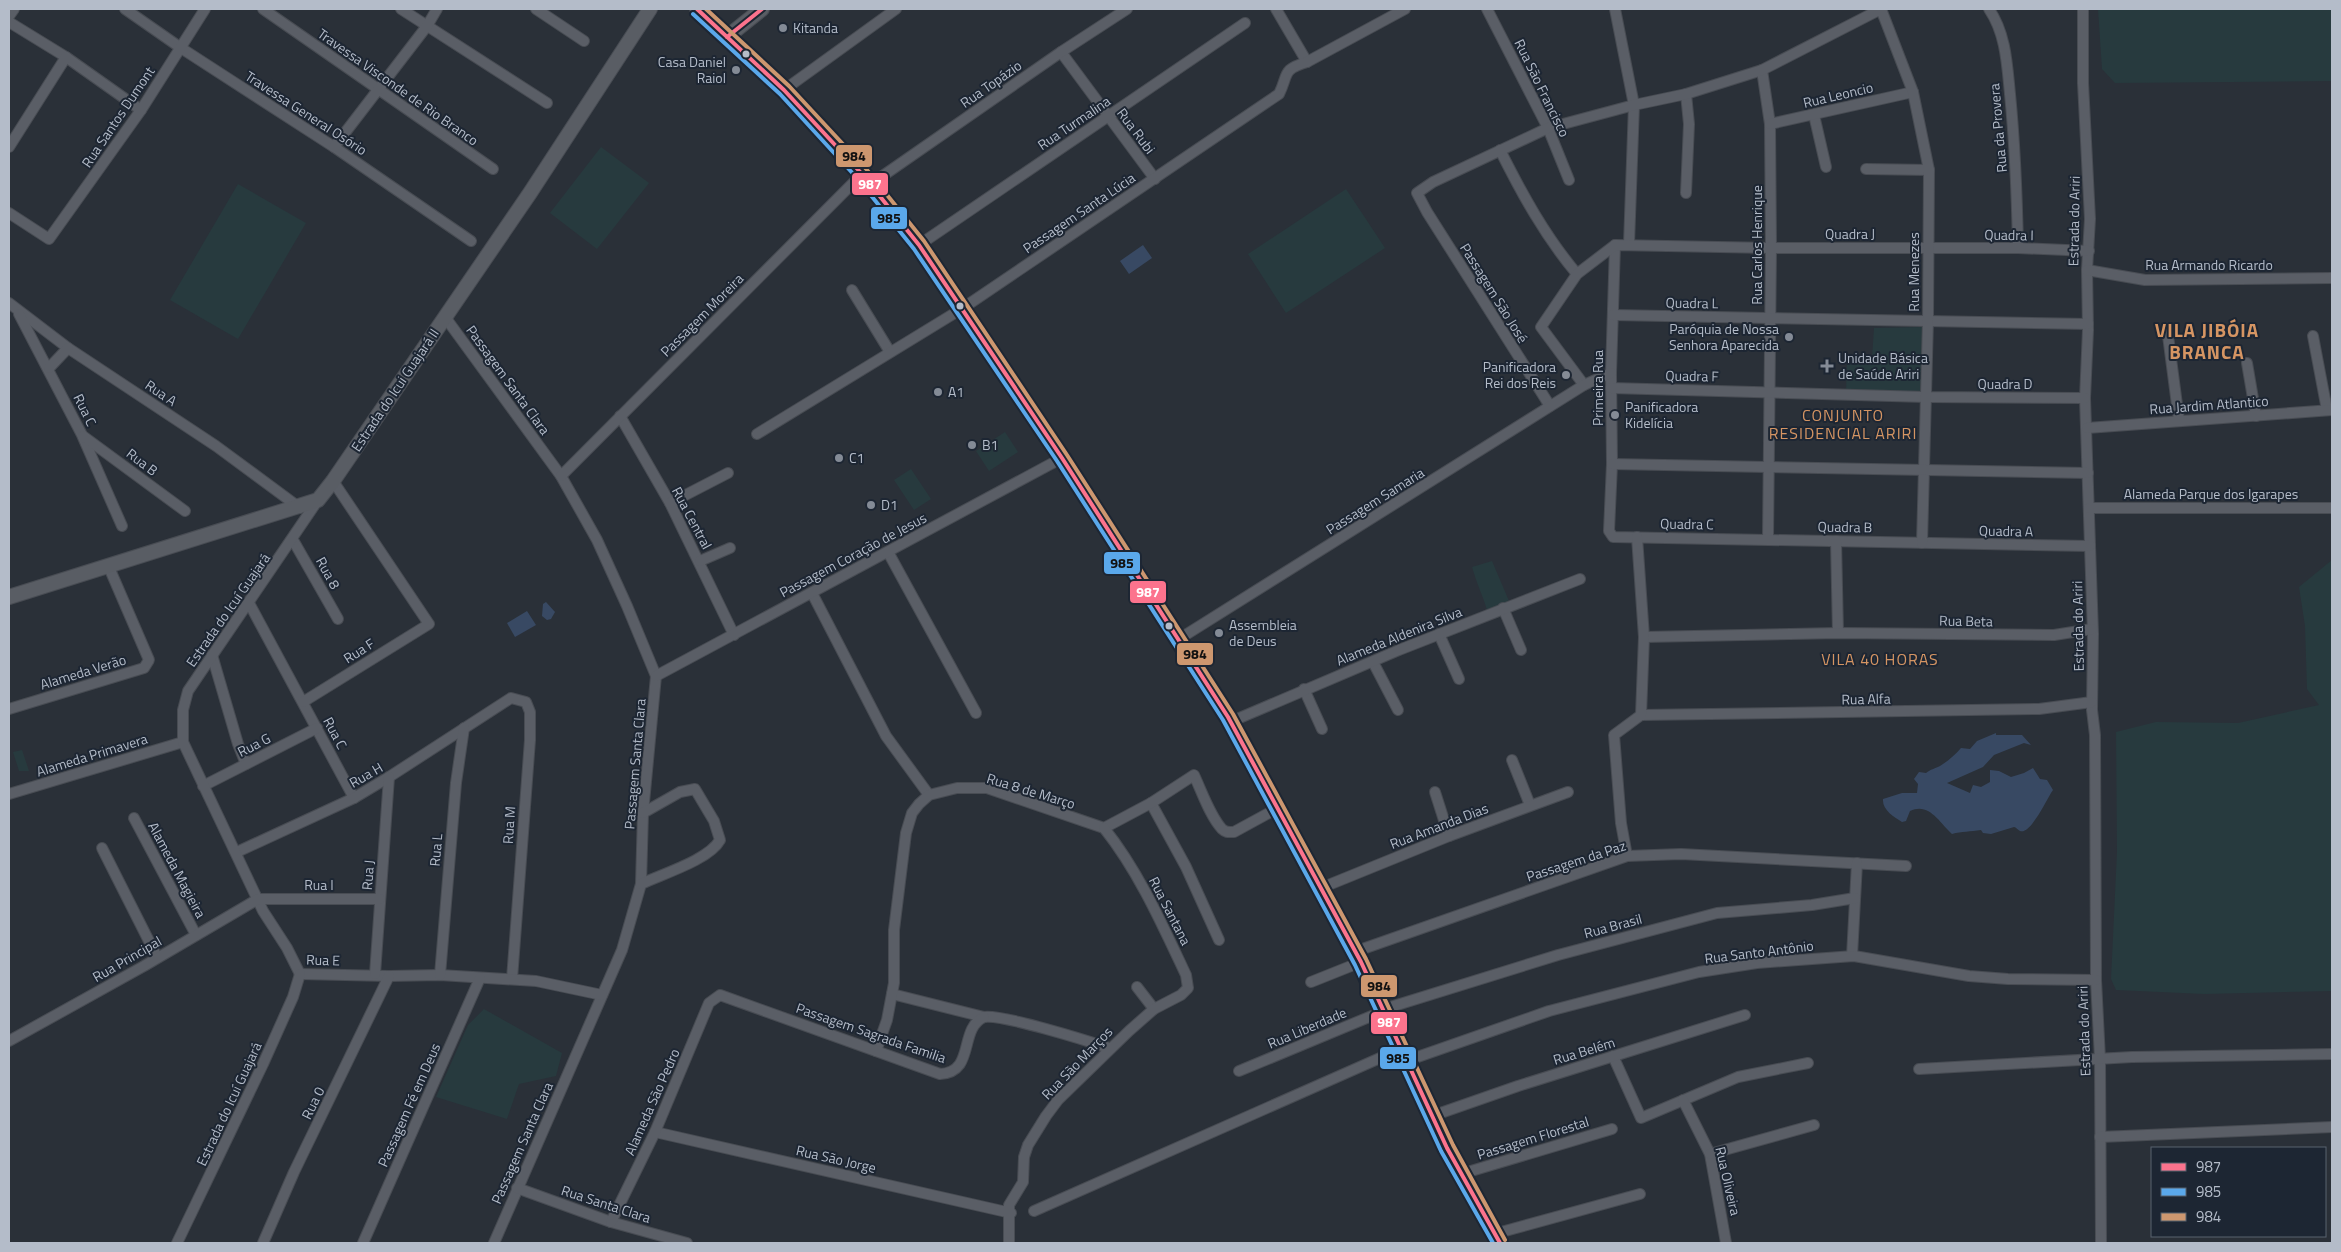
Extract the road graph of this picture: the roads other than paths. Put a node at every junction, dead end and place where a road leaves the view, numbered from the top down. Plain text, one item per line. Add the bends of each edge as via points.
1 (14, 9) edge
2 (125, 9) edge
3 (205, 9) edge
4 (263, 9) edge
5 (401, 9) edge
6 (438, 9) edge
7 (536, 9) edge
8 (650, 9) edge
9 (697, 9) edge
10 (762, 9) edge
11 (896, 9) edge
12 (1127, 9) edge
13 (1276, 9) edge
14 (1405, 9) edge
15 (1487, 9) edge
16 (1615, 9) edge
17 (1881, 9) edge
18 (1989, 9) edge
19 (2083, 9) edge
20 (9, 16) edge
21 (9, 22) edge
22 (1244, 23) dead end
23 (427, 26) junction
24 (727, 37) junction
25 (584, 41) dead end
26 (181, 48) junction
27 (1061, 52) junction
28 (66, 57) junction
29 (1307, 62) junction
30 (1762, 70) junction
31 (376, 90) junction
32 (784, 90) junction
33 (1913, 92) junction
34 (1686, 94) junction
35 (547, 103) dead end
36 (1634, 105) junction
37 (141, 110) junction
38 (1814, 115) junction
39 (1108, 116) junction
40 (1770, 124) junction
41 (1548, 128) junction
42 (9, 147) edge
43 (334, 147) junction
44 (1500, 150) junction
45 (1826, 167) dead end
46 (1866, 169) dead end
47 (493, 170) dead end
48 (1929, 170) junction
49 (866, 179) junction
50 (1154, 179) junction
51 (1569, 180) dead end
52 (1686, 193) dead end
53 (9, 213) edge
54 (472, 241) dead end
55 (1629, 244) junction
56 (1615, 245) junction
57 (919, 246) junction
58 (1771, 248) junction
59 (1928, 248) junction
60 (2018, 248) junction
61 (2089, 251) junction
62 (2087, 270) junction
63 (1577, 274) junction
64 (2332, 278) edge
65 (852, 290) dead end
66 (13, 307) edge
67 (963, 308) junction
68 (1613, 315) junction
69 (445, 317) junction
70 (1771, 318) junction
71 (1928, 320) junction
72 (2088, 324) junction
73 (2167, 328) dead end
74 (2313, 336) dead end
75 (68, 348) junction
76 (890, 352) junction
77 (2247, 363) dead end
78 (49, 368) junction
79 (1611, 373) junction
80 (1584, 385) junction
81 (1611, 388) junction
82 (1771, 392) junction
83 (1926, 397) junction
84 (2085, 398) junction
85 (1550, 406) junction
86 (2330, 410) edge
87 (620, 416) junction
88 (2256, 416) junction
89 (2179, 420) junction
90 (2087, 428) junction
91 (757, 434) dead end
92 (82, 435) junction
93 (1062, 458) junction
94 (1612, 464) junction
95 (1770, 467) junction
96 (1924, 470) junction
97 (728, 472) dead end
98 (2088, 473) junction
99 (561, 476) junction
100 (333, 481) junction
101 (318, 500) junction
102 (670, 503) junction
103 (297, 507) junction
104 (2089, 508) junction
105 (2332, 508) edge
106 (185, 511) dead end
107 (306, 519) junction
108 (122, 526) dead end
109 (1609, 531) joint
110 (1637, 537) junction
111 (1768, 539) junction
112 (293, 540) junction
113 (1836, 541) junction
114 (1922, 542) junction
115 (2090, 546) junction
116 (730, 548) dead end
117 (888, 552) junction
118 (700, 561) junction
119 (108, 565) junction
120 (1580, 579) dead end
121 (812, 592) junction
122 (9, 598) edge
123 (250, 603) junction
124 (1502, 608) junction
125 (338, 619) dead end
126 (2092, 629) junction
127 (1838, 633) junction
128 (1439, 634) junction
129 (734, 635) junction
130 (1644, 637) junction
131 (1179, 639) junction
132 (1521, 650) dead end
133 (212, 655) junction
134 (1373, 662) junction
135 (656, 676) junction
136 (1459, 679) dead end
137 (1304, 689) junction
138 (303, 702) junction
139 (2092, 702) junction
140 (500, 705) joint
141 (9, 709) edge
142 (1398, 710) dead end
143 (976, 712) dead end
144 (1641, 715) junction
145 (1230, 722) junction
146 (317, 728) junction
147 (464, 728) junction
148 (1322, 728) dead end
149 (183, 742) junction
150 (1512, 760) dead end
151 (246, 764) junction
152 (390, 777) junction
153 (203, 786) junction
154 (1435, 792) dead end
155 (1568, 792) dead end
156 (9, 794) edge
157 (929, 795) junction
158 (354, 798) junction
159 (1151, 803) junction
160 (1530, 805) junction
161 (1278, 808) junction
162 (643, 813) junction
163 (134, 818) dead end
164 (1104, 828) junction
165 (1449, 836) junction
166 (102, 848) dead end
167 (237, 852) junction
168 (1627, 856) junction
169 (1857, 864) junction
170 (1906, 866) dead end
171 (641, 884) junction
172 (1321, 888) junction
173 (1855, 898) junction
174 (380, 899) junction
175 (258, 900) junction
176 (196, 935) junction
177 (1219, 940) dead end
178 (1852, 956) junction
179 (157, 957) junction
180 (1358, 957) junction
181 (300, 974) junction
182 (375, 974) junction
183 (440, 975) junction
184 (389, 976) junction
185 (480, 978) junction
186 (512, 980) junction
187 (2096, 980) junction
188 (1311, 982) dead end
189 (1137, 987) dead end
190 (892, 994) junction
191 (602, 995) junction
192 (720, 995) joint
193 (1167, 1003) joint
194 (1384, 1009) junction
195 (1154, 1010) junction
196 (1745, 1015) dead end
197 (984, 1017) junction
198 (9, 1041) edge
199 (1400, 1047) junction
200 (1109, 1048) junction
201 (876, 1051) junction
202 (2332, 1054) edge
203 (1613, 1056) junction
204 (2100, 1059) junction
205 (1406, 1061) junction
206 (1808, 1063) dead end
207 (1919, 1069) dead end
208 (1239, 1071) dead end
209 (1683, 1100) junction
210 (1432, 1116) junction
211 (1814, 1125) dead end
212 (2332, 1127) edge
213 (1612, 1129) dead end
214 (656, 1132) junction
215 (2100, 1137) junction
216 (1710, 1154) junction
217 (1461, 1174) junction
218 (517, 1188) junction
219 (1640, 1194) dead end
220 (1034, 1211) dead end
221 (1011, 1213) junction
222 (611, 1222) junction
223 (1497, 1239) edge
224 (177, 1243) edge
225 (263, 1243) edge
226 (363, 1243) edge
227 (494, 1243) edge
228 (687, 1243) edge
229 (1009, 1243) edge
230 (1726, 1243) edge
231 (2101, 1243) edge

1 - 20 street
2 - 26 street, Travessa General Osório
3 - 26 street, Rua Santos Dumont
4 - 31 street, Travessa Visconde de Rio Branco
5 - 23 street
6 - 23 street
7 - 25 street
8 - 69 main road, Estrada do Icui Guajará II
9 - 24 main road
10 - 24 main road
11 - 32 street
12 - 27 street, Rua Topázio
13 - 29 street
14 - 29 street, Passagem Santa Lúcia
15 - 41 street, Rua São Francisco
16 - 36 street
17 - 30 street
17 - 33 street, Rua Menezes
18 - 60 street, Rua da Provera via 1997,21 2006,53 2016,167
19 - 61 street, Estrada do Ariri
21 - 28 street
22 - 39 street, Rua Turmalina
23 - 31 street
23 - 35 street
24 - 32 main road
26 - 37 street, Rua Santos Dumont
26 - 43 street, Travessa General Osório
27 - 39 street, Rua Rubi
27 - 49 street, Rua Topázio
28 - 37 street
28 - 42 street
29 - 50 street, Passagem Santa Lúcia via 1288,71 1279,94
30 - 34 street
30 - 40 street, Rua Carlos Henrique
31 - 43 street
31 - 47 street, Travessa Visconde de Rio Branco
32 - 49 main road
33 - 38 street, Rua Leoncio
33 - 48 street, Rua Menezes
34 - 36 street
34 - 52 street via 1689,124
36 - 41 street
36 - 55 street
37 - 53 street, Rua Santos Dumont via 49,239
38 - 40 street, Rua Leoncio
38 - 45 street
39 - 50 street, Rua Rubi
39 - 57 street, Rua Turmalina
40 - 58 street, Rua Carlos Henrique
41 - 44 street
41 - 51 street, Rua São Francisco
43 - 54 street, Travessa General Osório
44 - 63 street via 1553,245
44 - 85 street, Passagem São José via 1417,193
46 - 48 street
48 - 59 street, Rua Menezes
49 - 57 main road
49 - 87 street, Passagem Moreira
50 - 67 street, Passagem Santa Lúcia
55 - 56 street
55 - 58 street
56 - 63 street
56 - 68 street, Primeira Rua
57 - 67 main road
58 - 59 street, Quadra J
58 - 70 street, Rua Carlos Henrique
59 - 60 street, Quadra I
59 - 71 street, Rua Menezes
60 - 61 street, Quadra I
61 - 62 street, Estrada do Ariri
62 - 64 street, Rua Armando Ricardo via 2145,280
62 - 72 street, Estrada do Ariri
63 - 80 street via 1541,327
65 - 76 street
66 - 75 street, Rua A
66 - 78 street, Rua C
67 - 76 street, Passagem Santa Lúcia
67 - 93 main road
68 - 70 street, Quadra L
68 - 79 street, Primeira Rua
69 - 99 street, Passagem Santa Clara
69 - 100 main road, Estrada do Icui Guajará II
70 - 71 street
70 - 82 street, Rua Carlos Henrique
71 - 72 street
71 - 83 street, Rua Menezes
72 - 84 street, Estrada do Ariri
73 - 89 street
74 - 86 street
75 - 78 street
75 - 103 street, Rua A via 216,446
76 - 91 street, Passagem Santa Lúcia
77 - 88 street
78 - 92 street, Rua C
79 - 80 street, Passagem Samaria
79 - 81 street, Primeira Rua
80 - 85 street, Passagem Samaria
81 - 82 street, Quadra F
81 - 94 street, Primeira Rua
82 - 83 street, Quadra F
82 - 95 street, Rua Carlos Henrique
83 - 84 street, Quadra D
83 - 96 street, Rua Menezes
84 - 90 street, Estrada do Ariri
85 - 131 street, Passagem Samaria
86 - 88 street, Rua Jardim Atlantico
87 - 99 street, Passagem Moreira
87 - 102 street, Rua Central
88 - 89 street, Rua Jardim Atlantico
89 - 90 street, Rua Jardim Atlantico
90 - 98 street, Estrada do Ariri
92 - 106 street, Rua B
92 - 108 street, Rua C
93 - 117 street, Passagem Coração de Jesus
93 - 131 main road
94 - 95 street
94 - 109 street, Primeira Rua
95 - 96 street
95 - 111 street, Rua Carlos Henrique
96 - 98 street
96 - 114 street, Rua Menezes
97 - 102 street
98 - 104 street, Estrada do Ariri
99 - 135 street, Passagem Santa Clara via 628,606
100 - 101 main road, Estrada do Icui Guajará II
100 - 138 street, Rua F via 429,624
101 - 103 main road
101 - 107 street, Estrada do Icuí Guajará
102 - 118 street, Rua Central
103 - 107 street, Rua A via 304,512
103 - 119 main road
104 - 105 street, Alameda Parque dos Igarapes
104 - 115 street, Estrada do Ariri
107 - 112 street, Estrada do Icuí Guajará
109 - 110 street, Quadra C via 1612,537
110 - 111 street, Quadra C
110 - 130 street
111 - 113 street, Quadra B
112 - 123 street, Estrada do Icuí Guajará
112 - 125 street, Rua 8
113 - 114 street, Quadra B
113 - 127 street
114 - 115 street, Quadra A
115 - 126 street, Estrada do Ariri
116 - 118 street
117 - 121 street, Passagem Coração de Jesus
117 - 143 street
118 - 129 street, Rua Central
119 - 122 main road
119 - 141 street, Alameda Verão via 149,660 147,664 144,668
120 - 124 street, Alameda Aldenira Silva
121 - 129 street, Passagem Coração de Jesus
121 - 157 street via 886,736
123 - 133 street, Estrada do Icuí Guajará
123 - 138 street, Rua C
124 - 128 street, Alameda Aldenira Silva
124 - 132 street
126 - 127 street, Rua Beta via 2054,635
126 - 139 street, Estrada do Ariri
127 - 130 street, Rua Beta
128 - 134 street, Alameda Aldenira Silva
128 - 136 street
129 - 135 street, Passagem Coração de Jesus
130 - 144 street
131 - 145 main road
133 - 149 street, Estrada do Icuí Guajará via 188,691 183,710
133 - 151 street
134 - 137 street, Alameda Aldenira Silva
134 - 142 street
135 - 162 street, Passagem Santa Clara
137 - 145 street, Alameda Aldenira Silva
137 - 148 street
138 - 146 street, Rua C
139 - 144 street, Rua Alfa via 2039,709
139 - 187 street, Estrada do Ariri via 2095,735
140 - 147 street, Rua H
140 - 186 street, Rua M via 511,698 521,699 530,712
144 - 168 street via 1614,735
145 - 161 main road
146 - 151 street, Rua G
146 - 158 street, Rua C
147 - 152 street, Rua H
147 - 183 street, Rua L via 456,783
149 - 153 street, Rua E
149 - 156 street, Alameda Primavera
150 - 160 street
151 - 153 street, Rua G
152 - 158 street, Rua H
152 - 174 street, Rua J
153 - 167 street, Rua E
154 - 165 street
155 - 160 street, Rua Amanda Dias
157 - 164 street, Rua 8 de Março via 957,788 987,788
157 - 190 street via 912,813 906,833 897,893
158 - 167 street, Rua H
159 - 161 street via 1194,775 1226,832 1234,832
159 - 164 street
159 - 177 street via 1186,867
160 - 165 street, Rua Amanda Dias
161 - 172 main road
162 - 171 street, Passagem Santa Clara
162 - 171 street via 680,792 696,789 714,821 720,840 716,847 699,858
163 - 176 street, Alameda Magieira
164 - 193 street, Rua Santana via 1125,854 1189,984 1186,991
165 - 172 street, Rua Amanda Dias
166 - 179 street
167 - 175 street, Rua E
168 - 169 street, Passagem da Paz via 1681,854
168 - 180 street, Passagem da Paz
169 - 170 street, Passagem da Paz
169 - 173 street
171 - 191 street, Passagem Santa Clara via 622,950
172 - 180 main road
173 - 178 street
173 - 194 street, Rua Brasil via 1812,905 1717,912 1558,955
174 - 175 street, Rua I
174 - 182 street, Rua J
175 - 176 street, Rua Principal
175 - 181 street, Rua E
176 - 179 street, Rua Principal
178 - 187 street, Rua Santo Antônio via 1969,976
178 - 205 street, Rua Santo Antônio via 1757,963 1699,972 1549,1011
179 - 198 street, Rua Principal
180 - 188 street, Passagem da Paz
180 - 194 main road
181 - 182 street, Rua E
181 - 224 street, Estrada do Icuí Guajará via 263,1064
182 - 184 street, Rua E
183 - 184 street, Rua E
183 - 185 street, Rua E
184 - 225 street, Rua 0
185 - 186 street, Rua E
185 - 226 street, Passagem Fé em Deus
186 - 191 street, Rua E via 536,981
187 - 204 street, Estrada do Ariri
189 - 195 street
190 - 197 street
190 - 201 street
191 - 218 street, Passagem Santa Clara
192 - 201 street, Passagem Sagrada Familia
192 - 214 street, Alameda São Pedro via 709,1003
193 - 195 street, Rua São Marços
194 - 199 main road
194 - 208 street, Rua Liberdade via 1374,1016
195 - 200 street, Rua São Marços
196 - 203 street, Rua Belém
197 - 200 street via 1003,1019
197 - 201 street, Passagem Sagrada Familia via 974,1026 964,1058 949,1073 940,1074
199 - 205 main road
199 - 220 street
200 - 221 street, Rua São Marços via 1058,1100 1036,1130 1024,1157 1023,1182 1010,1205
202 - 204 street
203 - 209 street via 1641,1118
203 - 210 street, Rua Belém
204 - 207 street
204 - 215 street, Estrada do Ariri
205 - 210 main road
206 - 209 street via 1738,1077
209 - 216 street, Rua Oliveira
210 - 217 main road
211 - 216 street
212 - 215 street
213 - 217 street, Passagem Florestal
214 - 221 street, Rua São Jorge
214 - 222 street, Alameda São Pedro
215 - 231 street, Estrada do Ariri
216 - 230 street, Rua Oliveira
217 - 223 main road
218 - 222 street, Rua Santa Clara
218 - 227 street, Passagem Santa Clara
219 - 223 street
221 - 229 street, Rua São Marços
222 - 228 street, Rua Santa Clara

